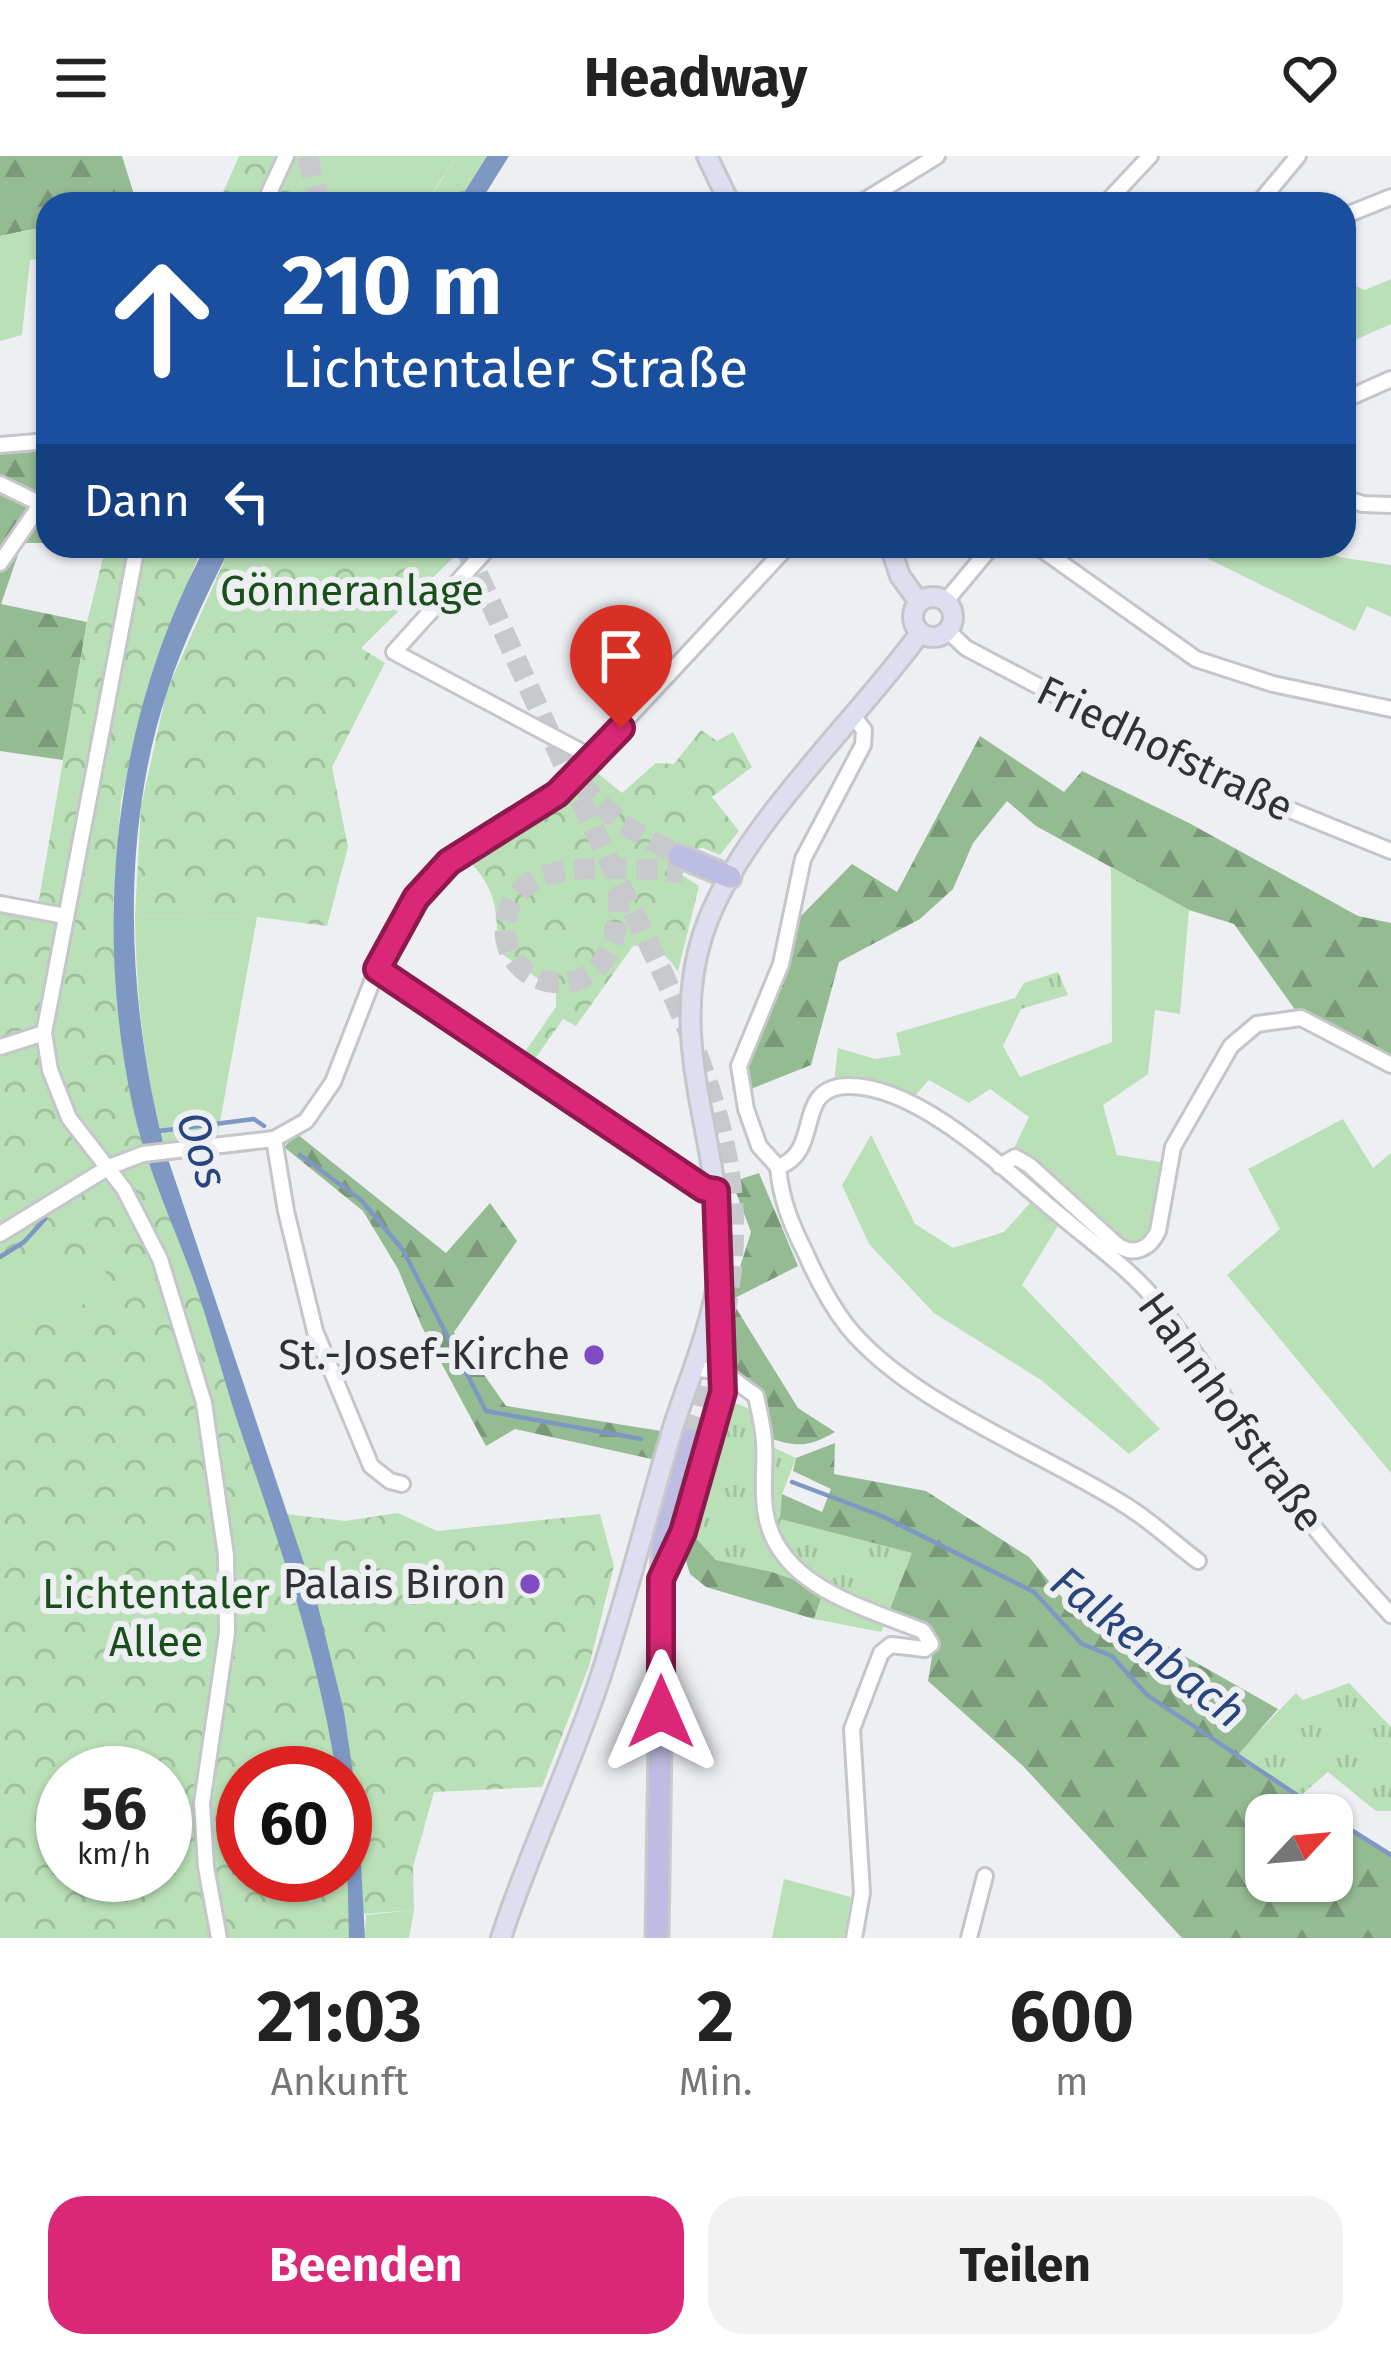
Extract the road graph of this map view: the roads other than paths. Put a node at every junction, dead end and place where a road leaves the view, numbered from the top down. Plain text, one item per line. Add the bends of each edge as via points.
1 (286, 156) edge
2 (707, 156) edge
3 (937, 156) edge
4 (1150, 156) edge
5 (1298, 156) edge
6 (270, 192) edge
7 (724, 192) edge
8 (878, 192) edge
9 (1116, 192) edge
10 (1268, 192) edge
11 (1391, 197) edge
12 (1356, 211) edge
13 (1391, 379) edge
14 (1356, 395) edge
15 (36, 442) edge
16 (0, 445) edge
17 (0, 484) edge
18 (1356, 500) edge
19 (36, 501) edge
20 (1391, 505) edge
21 (36, 517) edge
22 (135, 558) edge
23 (479, 558) edge
24 (777, 558) edge
25 (894, 558) edge
26 (982, 558) edge
27 (1053, 558) edge
28 (0, 563) edge
29 (946, 601) junction
30 (919, 602) junction
31 (948, 631) junction
32 (920, 634) junction
33 (1391, 709) edge
34 (854, 716) junction
35 (593, 758) junction
36 (1391, 851) edge
37 (681, 864) tunnel mouth
38 (726, 882) junction
39 (0, 904) edge
40 (65, 916) junction
41 (377, 969) junction
42 (44, 1033) junction
43 (0, 1047) edge
44 (1391, 1065) edge
45 (274, 1139) junction
46 (1000, 1166) junction
47 (778, 1167) junction
48 (109, 1168) junction
49 (716, 1191) junction
50 (0, 1234) edge
51 (718, 1277) junction
52 (692, 1368) junction
53 (723, 1372) junction
54 (692, 1440) tunnel mouth
55 (401, 1484) dead end
56 (1198, 1562) dead end
57 (661, 1579) junction
58 (1391, 1615) edge
59 (985, 1876) dead end
60 (219, 1938) edge
61 (501, 1938) edge
62 (657, 1938) edge
63 (854, 1938) edge
64 (969, 1938) edge

1 - 6 street
2 - 7 main road
3 - 8 street
4 - 9 street
5 - 10 street
11 - 12 street
13 - 14 street
15 - 16 street
17 - 19 street
18 - 20 street
21 - 28 street
22 - 40 street
23 - 35 street via 394,652
24 - 35 street
25 - 30 main road
26 - 29 street
27 - 33 street via 1196,659
29 - 30 main road
29 - 31 main road via 953,615
30 - 32 main road via 913,622
31 - 32 main road
31 - 36 street, Friedhofstraße via 966,648 1221,782
32 - 34 main road
34 - 38 main road
34 - 47 street via 863,745 803,860 781,964 739,1066 759,1146
35 - 41 street via 557,794 449,862 416,898
37 - 38 main road
38 - 49 main road via 696,960 690,1032
39 - 40 street
40 - 42 street
41 - 45 street via 333,1082 306,1121
41 - 49 street
42 - 43 street
42 - 48 street via 62,1104
44 - 46 street via 1301,1018 1257,1024 1231,1046 1173,1147 1158,1231 1136,1251 1124,1250 1015,1156
45 - 48 street via 142,1154
45 - 55 street via 315,1331 371,1466
46 - 47 street, Hahnhofstraße via 887,1092 845,1086 813,1105 800,1153
46 - 58 street, Hahnhofstraße via 1153,1298 1306,1518
47 - 56 street via 782,1202 809,1261 869,1350 1126,1505
48 - 50 street
48 - 60 street via 173,1295 204,1403 223,1533 226,1633 202,1803
49 - 51 main road
51 - 52 main road
51 - 53 main road
52 - 53 street
52 - 61 main road via 597,1687
53 - 57 main road via 683,1532
53 - 63 street via 756,1396 766,1515 785,1553 824,1590 930,1638 925,1649 891,1645 881,1653 852,1729 862,1893
54 - 57 main road
57 - 62 main road
59 - 64 street

